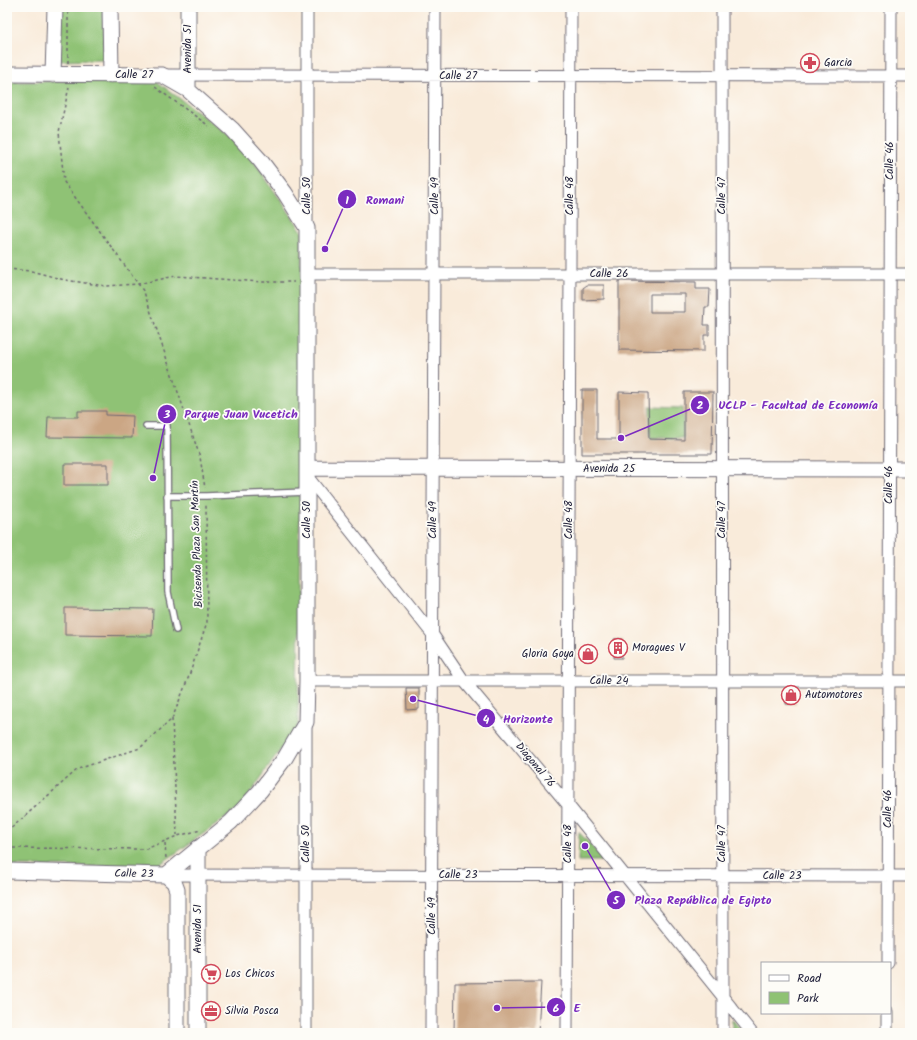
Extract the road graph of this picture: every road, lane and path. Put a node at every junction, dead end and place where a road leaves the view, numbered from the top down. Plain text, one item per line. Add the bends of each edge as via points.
1 (54, 7) edge
2 (68, 7) edge
3 (110, 7) edge
4 (188, 7) edge
5 (307, 7) edge
6 (435, 7) edge
7 (571, 7) edge
8 (722, 7) edge
9 (891, 7) edge
10 (188, 54) junction
11 (7, 74) edge
12 (53, 75) junction
13 (68, 75) junction
14 (111, 75) junction
15 (187, 75) junction
16 (308, 75) junction
17 (435, 76) junction
18 (571, 76) junction
19 (722, 76) junction
20 (891, 76) junction
21 (910, 76) edge
22 (162, 79) junction
23 (188, 90) junction
24 (211, 127) dead end
25 (307, 228) junction
26 (7, 269) edge
27 (434, 274) junction
28 (570, 274) junction
29 (722, 274) junction
30 (890, 274) junction
31 (910, 274) edge
32 (307, 278) junction
33 (138, 284) junction
34 (146, 426) dead end
35 (910, 469) edge
36 (307, 472) junction
37 (433, 472) junction
38 (570, 472) junction
39 (722, 472) junction
40 (889, 472) junction
41 (910, 475) edge
42 (313, 492) junction
43 (167, 496) junction
44 (206, 496) junction
45 (176, 630) dead end
46 (433, 635) junction
47 (307, 681) junction
48 (433, 681) junction
49 (464, 681) junction
50 (569, 681) junction
51 (722, 681) junction
52 (889, 681) junction
53 (910, 681) edge
54 (172, 719) junction
55 (306, 722) junction
56 (568, 805) junction
57 (206, 829) dead end
58 (7, 832) edge
59 (177, 836) junction
60 (165, 842) junction
61 (7, 848) edge
62 (198, 848) junction
63 (7, 871) edge
64 (166, 875) junction
65 (198, 875) junction
66 (306, 875) junction
67 (432, 875) junction
68 (568, 876) junction
69 (625, 876) junction
70 (722, 876) junction
71 (888, 876) junction
72 (910, 876) edge
73 (888, 962) edge
74 (723, 998) junction
75 (887, 1014) edge
76 (177, 1033) edge
77 (198, 1033) edge
78 (306, 1033) edge
79 (431, 1033) edge
80 (568, 1033) edge
81 (723, 1033) edge
82 (752, 1033) edge
83 (887, 1033) edge

1 - 12 main road
2 - 13 path, Bicisenda Plaza San Martín
3 - 14 main road
4 - 10 main road, Avenida 51
5 - 16 street, Calle 50
6 - 17 street, Calle 49
7 - 18 street, Calle 48
8 - 19 street, Calle 47
9 - 20 street, Calle 46
10 - 15 main road, Avenida 51
10 - 22 main road via 182,67
11 - 12 main road, Calle 27
12 - 13 main road, Calle 27
13 - 14 main road, Calle 27
13 - 33 path, Bicisenda Plaza San Martín via 69,87 59,132 64,182
14 - 22 main road, Calle 27
15 - 16 street, Calle 27
15 - 22 street, Calle 27
15 - 23 main road, Avenida 51
16 - 17 street, Calle 27
16 - 25 street, Calle 50
17 - 18 street, Calle 27
17 - 27 street, Calle 49
18 - 19 street, Calle 27
18 - 28 street, Calle 48
19 - 20 street, Calle 27
19 - 29 street, Calle 47
20 - 21 street, Calle 27
20 - 30 street, Calle 46
22 - 23 main road
22 - 24 path
23 - 25 main road via 232,129 260,160
25 - 32 main road, Calle 50
26 - 33 path via 31,271 65,280 106,286
27 - 28 street, Calle 26
27 - 32 street, Calle 26
27 - 37 street, Calle 49
28 - 29 street, Calle 26
28 - 38 street, Calle 48
29 - 30 street, Calle 26
29 - 39 street, Calle 47
30 - 31 street, Calle 26
30 - 40 street, Calle 46
32 - 33 path via 262,282 176,276
32 - 36 main road, Calle 50
33 - 44 path, Bicisenda Plaza San Martín via 144,292 200,457
34 - 43 lane via 167,426
35 - 40 main road, Avenida 25
36 - 37 main road, Avenida 25
36 - 42 main road, Calle 50
37 - 38 main road, Avenida 25
37 - 46 street, Calle 49
38 - 39 main road, Avenida 25
38 - 50 street, Calle 48
39 - 40 main road, Avenida 25
39 - 51 street, Calle 47
40 - 41 main road, Avenida 25
40 - 52 street, Calle 46
42 - 44 lane
42 - 46 street, Diagonal 76
42 - 47 main road, Calle 50
43 - 44 lane
43 - 45 lane via 168,592
44 - 54 path, Bicisenda Plaza San Martín via 207,622
46 - 48 street, Calle 49
46 - 49 street, Diagonal 76
47 - 48 street, Calle 24
47 - 55 main road, Calle 50
48 - 49 street, Calle 24
48 - 67 street, Calle 49
49 - 50 street, Calle 24
49 - 56 street, Diagonal 76
50 - 51 street, Calle 24
50 - 56 street, Calle 48
51 - 52 street, Calle 24
51 - 70 street, Calle 47
52 - 53 street, Calle 24
52 - 71 street, Calle 46
54 - 58 path, Bicisenda Plaza San Martín via 140,748 78,769
54 - 59 path
55 - 62 main road via 285,758 260,792 231,822
55 - 66 street, Calle 50
56 - 68 street, Calle 48
56 - 69 street, Diagonal 76
57 - 59 path
59 - 60 path
60 - 61 path via 146,849
60 - 64 path
62 - 64 main road
62 - 65 main road, Avenida 51
63 - 64 main road, Calle 23
64 - 65 street, Calle 23
64 - 76 main road, Avenida 51 via 171,878 177,890
65 - 66 street, Calle 23
65 - 77 main road, Avenida 51
66 - 67 street, Calle 23
66 - 78 street, Calle 50
67 - 68 street, Calle 23
67 - 79 street, Calle 49
68 - 69 street, Calle 23
68 - 80 street, Calle 48
69 - 70 street, Calle 23
69 - 74 street, Diagonal 76
70 - 71 street, Calle 23
70 - 74 street, Calle 47
71 - 72 street, Calle 23
71 - 73 street, Calle 46
74 - 81 street, Calle 47
74 - 82 street, Diagonal 76
75 - 83 street

